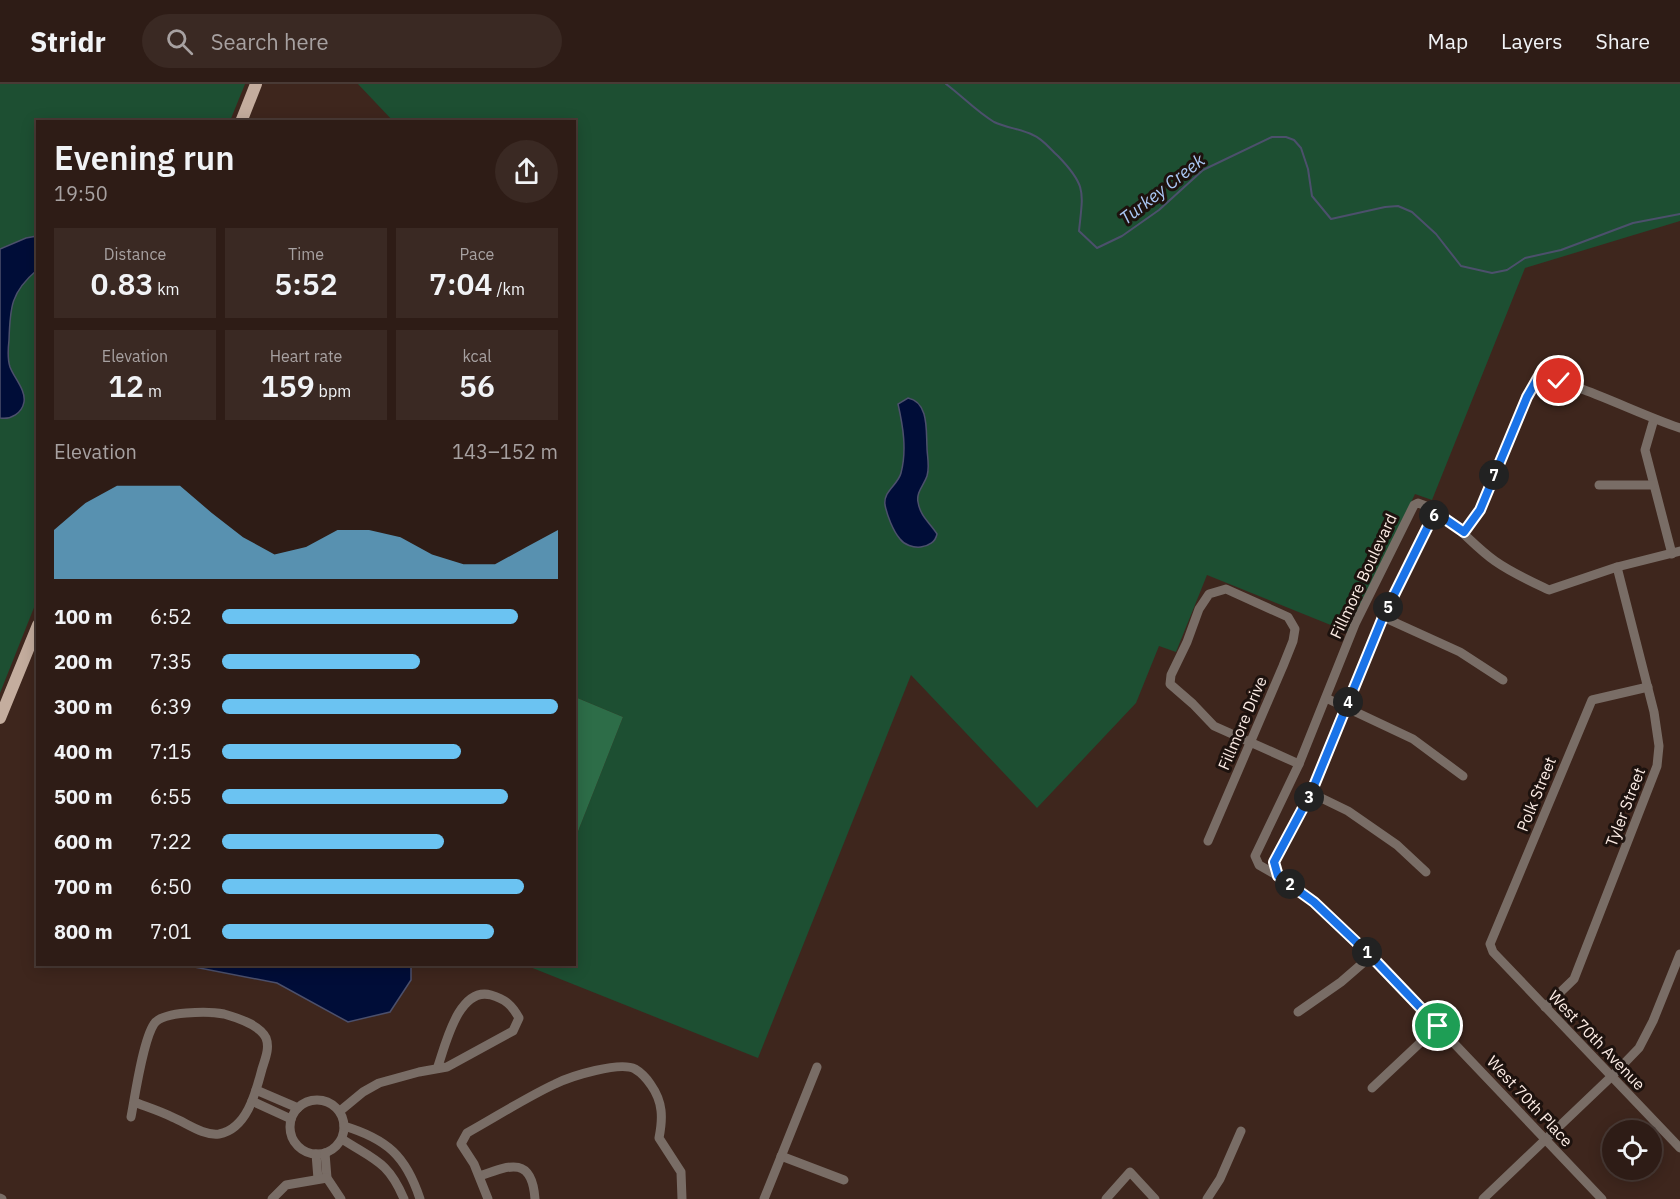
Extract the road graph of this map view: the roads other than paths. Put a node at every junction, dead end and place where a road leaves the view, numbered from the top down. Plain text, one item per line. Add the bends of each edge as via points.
1 (256, 84) edge
2 (242, 120) edge
3 (1654, 419) junction
4 (1680, 428) edge
5 (1599, 485) dead end
6 (1653, 485) junction
7 (1435, 512) junction
8 (1464, 532) junction
9 (1676, 553) edge
10 (1617, 567) junction
11 (1383, 617) junction
12 (36, 630) edge
13 (1503, 680) dead end
14 (1648, 687) junction
15 (1326, 698) junction
16 (1346, 706) junction
17 (0, 718) edge
18 (1251, 743) junction
19 (1299, 764) junction
20 (1463, 776) dead end
21 (1311, 793) junction
22 (1208, 840) dead end
23 (1426, 872) dead end
24 (1278, 876) junction
25 (1493, 952) joint
26 (1680, 954) edge
27 (1371, 956) junction
28 (1545, 1007) junction
29 (1299, 1012) dead end
30 (1438, 1026) junction
31 (817, 1067) dead end
32 (437, 1069) junction
33 (1612, 1076) junction
34 (1372, 1088) dead end
35 (256, 1090) junction
36 (252, 1101) junction
37 (134, 1102) junction
38 (298, 1108) junction
39 (340, 1111) junction
40 (131, 1117) dead end
41 (291, 1119) junction
42 (344, 1126) junction
43 (1241, 1131) dead end
44 (342, 1139) junction
45 (1546, 1140) junction
46 (1678, 1144) edge
47 (320, 1154) junction
48 (781, 1156) junction
49 (480, 1176) junction
50 (322, 1179) junction
51 (844, 1180) dead end
52 (272, 1199) edge
53 (341, 1199) edge
54 (404, 1199) edge
55 (420, 1199) edge
56 (488, 1199) edge
57 (535, 1199) edge
58 (682, 1199) edge
59 (764, 1199) edge
60 (1106, 1199) edge
61 (1155, 1199) edge
62 (1207, 1199) edge
63 (1483, 1199) edge
64 (1602, 1199) edge

1 - 2 main road
3 - 4 street
3 - 6 street via 1645,450
3 - 8 street via 1539,376 1480,510
5 - 6 street
6 - 9 street
7 - 8 street
7 - 11 street
7 - 15 street, Fillmore Boulevard via 1418,503 1413,505 1355,624
8 - 10 street via 1494,561 1549,590
9 - 10 street
10 - 14 street, Tyler Street
11 - 13 street via 1460,652
11 - 16 street
12 - 17 main road
14 - 25 street, Polk Street via 1592,700 1490,944
14 - 28 street, Tyler Street via 1659,746 1657,766 1574,979
15 - 16 street
15 - 19 street, Fillmore Boulevard
16 - 20 street via 1413,739
16 - 21 street
18 - 18 street, Fillmore Drive via 1214,726 1170,684 1199,609 1209,594 1226,589 1288,617 1295,629
18 - 19 street
18 - 22 street, Fillmore Drive
19 - 24 street, Fillmore Boulevard via 1255,856 1259,865
21 - 23 street via 1348,811 1396,844
21 - 24 street via 1274,862
24 - 27 street, West 70th Place via 1314,902
25 - 28 street, West 70th Avenue
26 - 33 street via 1639,1048
27 - 29 street
27 - 30 street, West 70th Place
28 - 33 street, West 70th Avenue
30 - 34 street
30 - 45 street, West 70th Place
31 - 48 street
32 - 32 street via 513,1031 519,1018 513,1007 503,998 485,993 464,1004 457,1013
32 - 39 street via 379,1083
33 - 45 street
33 - 46 street, West 70th Avenue
35 - 36 street
35 - 37 street via 268,1048 259,1028 223,1014 177,1014 162,1017 154,1024
35 - 38 street
36 - 37 street via 231,1130 217,1134
36 - 41 street
37 - 40 street
38 - 39 street via 319,1100 330,1102
38 - 41 street
39 - 42 street
41 - 47 street via 295,1143 302,1150
42 - 44 street
42 - 55 street via 387,1144 413,1177
43 - 62 street
44 - 47 street
44 - 54 street via 385,1167
45 - 63 street
45 - 64 street, West 70th Place
47 - 50 street
48 - 51 street
48 - 59 street
49 - 56 street
49 - 57 street via 505,1166 518,1166 529,1175
49 - 58 street via 462,1144 467,1133 557,1082 610,1067 634,1068 646,1077 661,1106 659,1138 681,1172
50 - 52 street via 286,1185
50 - 53 street
60 - 61 street via 1130,1172

